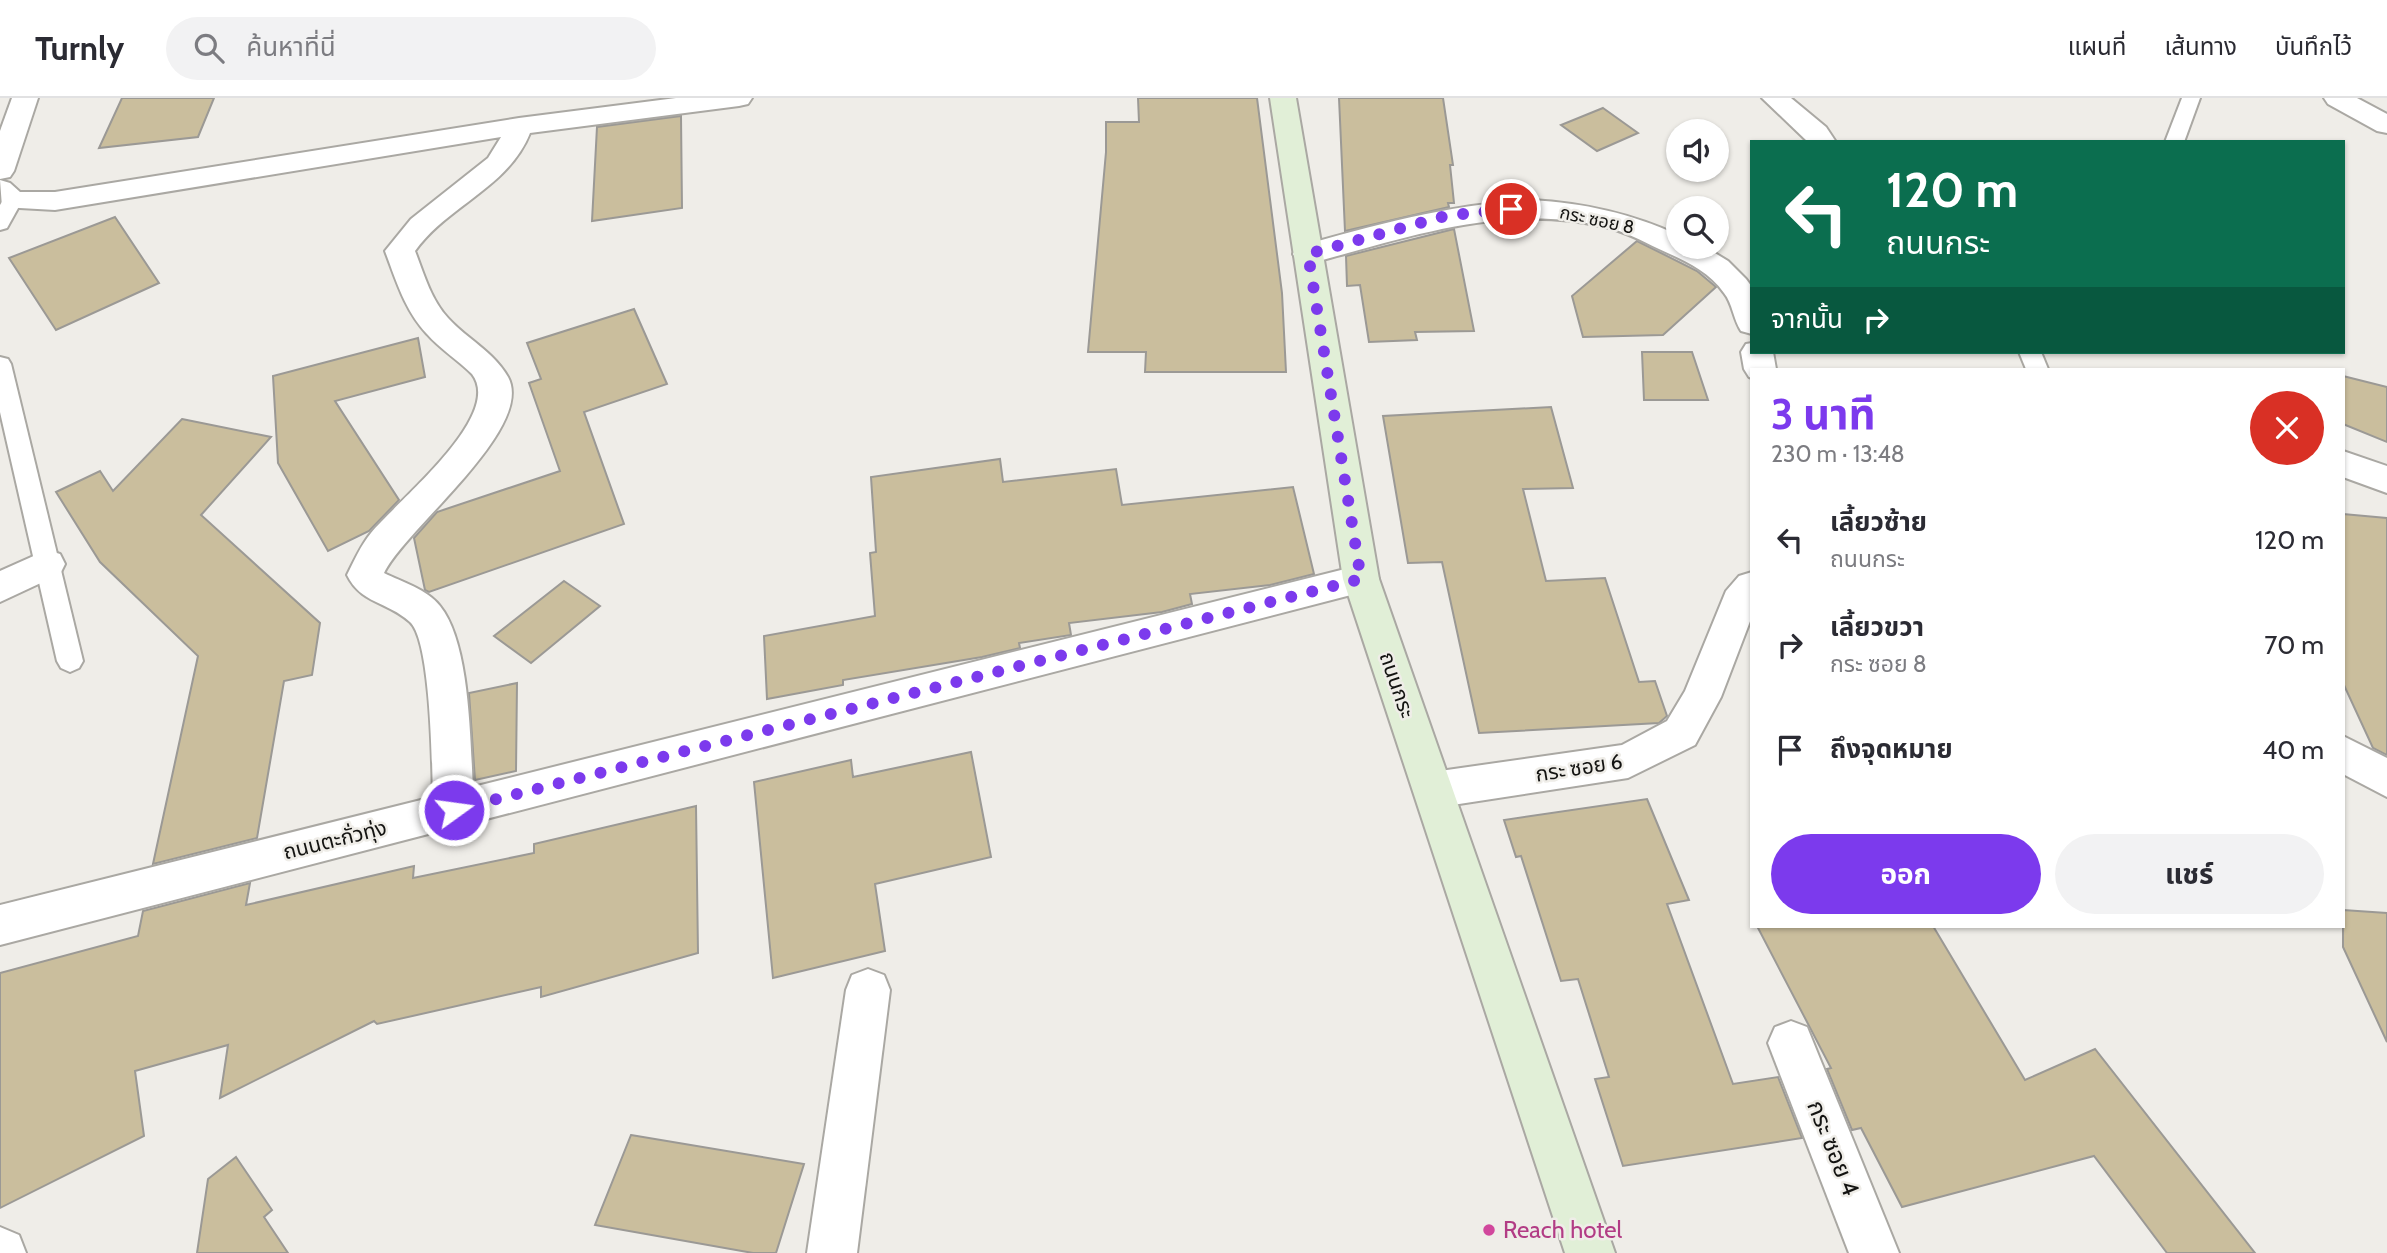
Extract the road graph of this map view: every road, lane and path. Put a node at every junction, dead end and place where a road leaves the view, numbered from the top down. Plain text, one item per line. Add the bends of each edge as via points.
1 (25, 98) edge
2 (738, 98) edge
3 (1283, 98) edge
4 (1775, 98) edge
5 (2191, 98) edge
6 (2337, 98) edge
7 (2387, 125) edge
8 (519, 126) junction
9 (1821, 140) edge
10 (2175, 140) edge
11 (2, 162) edge
12 (4, 205) edge
13 (1666, 241) edge
14 (1308, 254) junction
15 (1702, 259) edge
16 (1750, 319) edge
17 (0, 363) edge
18 (2345, 464) edge
19 (2387, 480) edge
20 (47, 564) junction
21 (1361, 579) junction
22 (0, 588) edge
23 (1750, 588) edge
24 (69, 661) dead end
25 (2345, 755) edge
26 (2387, 779) edge
27 (1433, 790) junction
28 (454, 810) junction
29 (0, 925) edge
30 (868, 990) dead end
31 (1791, 1043) dead end
32 (832, 1253) edge
33 (1590, 1253) edge
34 (1874, 1253) edge

1 - 11 street
2 - 8 street
3 - 14 main road, ถนนกระ
4 - 9 street
5 - 10 lane
6 - 7 street
8 - 12 street via 55,201
8 - 28 street via 498,164 427,219 400,251 421,306 458,346 485,366 495,384 496,407 466,452 386,540 365,575 430,618 442,655
13 - 14 street, กระ ซอย 8 via 1579,212 1511,209 1445,216
14 - 21 main road, ถนนกระ
15 - 16 street, กระ ซอย 8 via 1726,273 1739,289
17 - 20 lane
18 - 19 street
20 - 22 street
20 - 24 lane
21 - 27 main road, ถนนกระ
21 - 28 street, ถนนตะกั่วทุ่ง
23 - 27 street, กระ ซอย 6 via 1739,601 1702,697 1681,733 1628,761
25 - 26 street
27 - 33 main road, ถนนกระ
28 - 29 street, ถนนตะกั่วทุ่ง
30 - 32 street
31 - 34 street, กระ ซอย 4

